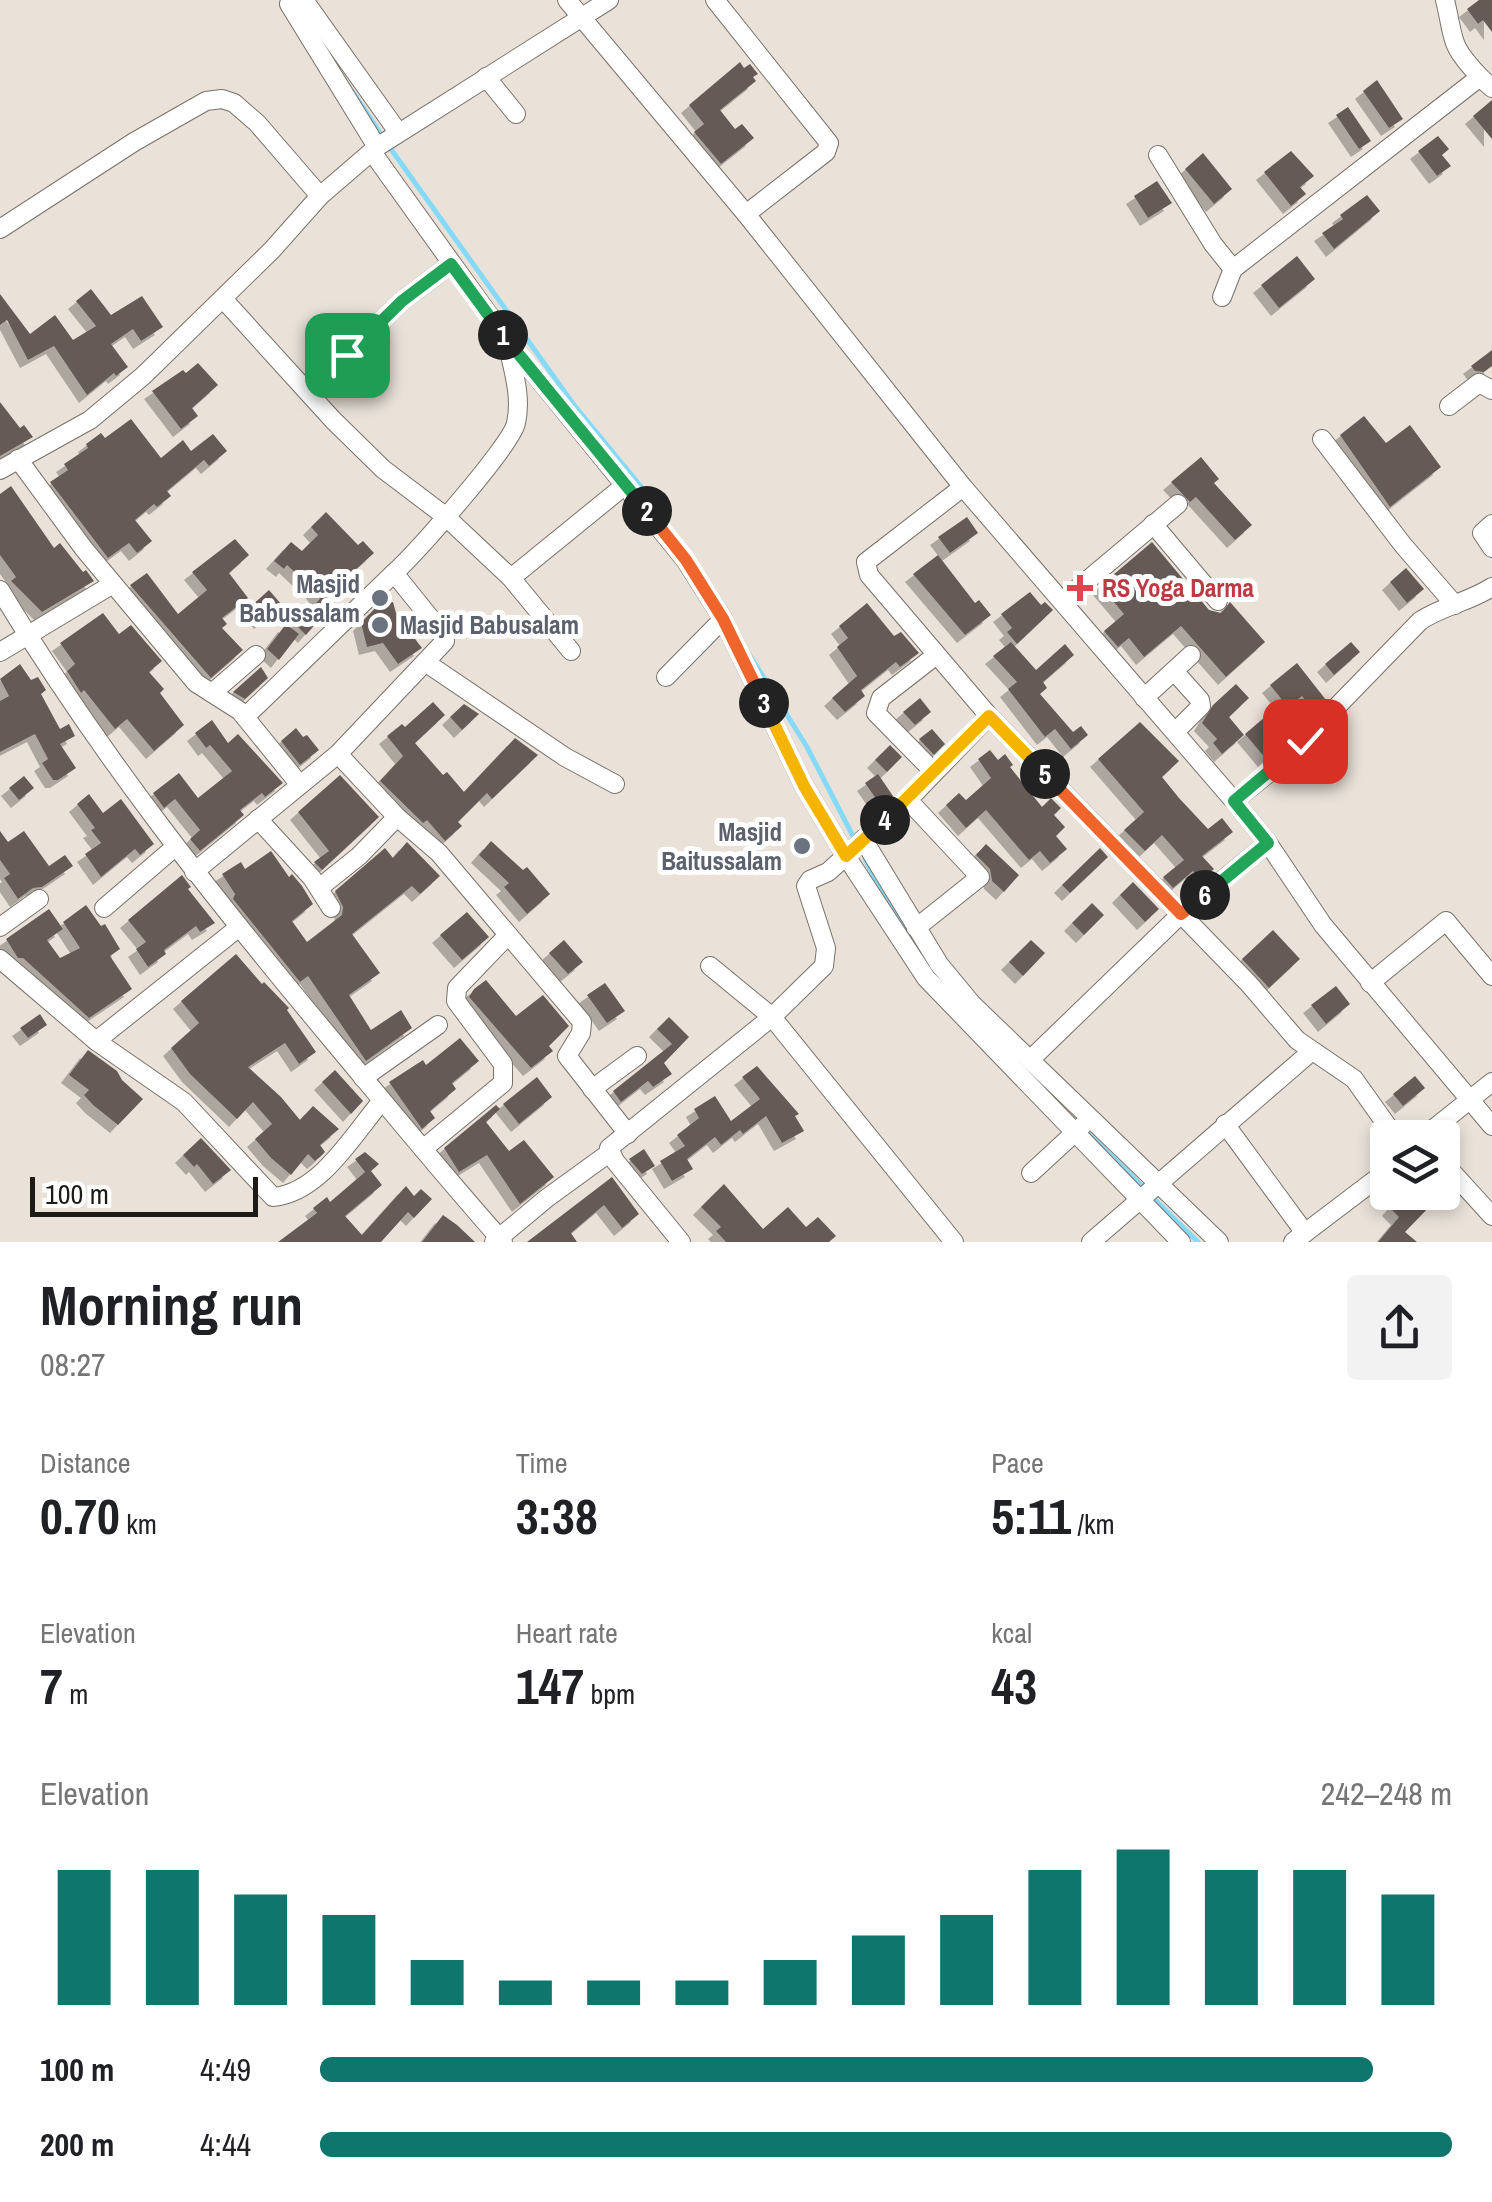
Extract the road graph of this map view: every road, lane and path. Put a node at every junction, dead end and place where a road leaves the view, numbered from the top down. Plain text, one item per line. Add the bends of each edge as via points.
1 (567, 0) edge
2 (609, 0) edge
3 (715, 0) edge
4 (1445, 0) edge
5 (296, 2) edge
6 (582, 18) junction
7 (486, 77) junction
8 (1486, 82) edge
9 (516, 114) dead end
10 (384, 142) junction
11 (1158, 155) dead end
12 (320, 196) junction
13 (746, 214) junction
14 (0, 229) edge
15 (451, 264) junction
16 (1233, 269) junction
17 (1222, 297) dead end
18 (224, 300) junction
19 (506, 340) junction
20 (347, 355) dead end
21 (1492, 390) edge
22 (1448, 406) dead end
23 (1322, 439) dead end
24 (18, 459) junction
25 (0, 470) edge
26 (624, 486) junction
27 (963, 487) junction
28 (1178, 504) dead end
29 (444, 516) junction
30 (1152, 524) junction
31 (1492, 524) edge
32 (1492, 548) edge
33 (512, 578) junction
34 (388, 579) junction
35 (113, 584) junction
36 (1492, 587) edge
37 (0, 590) edge
38 (1064, 600) junction
39 (1218, 600) dead end
40 (1455, 605) junction
41 (723, 619) junction
42 (28, 636) junction
43 (572, 651) dead end
44 (0, 652) edge
45 (256, 655) dead end
46 (1191, 655) dead end
47 (935, 656) junction
48 (425, 662) junction
49 (1174, 670) junction
50 (666, 676) dead end
51 (212, 693) junction
52 (1144, 698) junction
53 (242, 714) junction
54 (989, 716) junction
55 (1176, 732) junction
56 (338, 754) junction
57 (934, 772) junction
58 (300, 784) junction
59 (616, 784) dead end
60 (908, 800) junction
61 (1234, 801) junction
62 (397, 817) junction
63 (258, 819) junction
64 (1268, 843) junction
65 (176, 847) junction
66 (855, 847) junction
67 (194, 872) junction
68 (319, 888) junction
69 (39, 899) dead end
70 (104, 908) dead end
71 (332, 908) dead end
72 (1181, 914) junction
73 (0, 927) edge
74 (238, 928) junction
75 (916, 928) junction
76 (508, 935) junction
77 (0, 958) edge
78 (710, 966) dead end
79 (1492, 976) edge
80 (1370, 983) junction
81 (772, 1017) junction
82 (438, 1025) dead end
83 (96, 1041) junction
84 (1312, 1050) junction
85 (637, 1056) dead end
86 (1032, 1058) junction
87 (364, 1078) junction
88 (1492, 1082) edge
89 (592, 1090) junction
90 (1470, 1098) junction
91 (381, 1102) junction
92 (1383, 1120) edge
93 (1444, 1120) edge
94 (1224, 1124) junction
95 (1083, 1125) junction
96 (1492, 1126) edge
97 (628, 1134) junction
98 (423, 1149) junction
99 (609, 1153) junction
100 (1030, 1173) dead end
101 (1460, 1181) edge
102 (1370, 1184) edge
103 (1149, 1192) junction
104 (1492, 1216) edge
105 (1299, 1238) edge
106 (499, 1241) edge
107 (681, 1242) edge
108 (954, 1242) edge
109 (1091, 1242) edge
110 (1181, 1242) edge
111 (1219, 1242) edge

1 - 6 street
2 - 6 street
3 - 13 street via 828,143 826,152
4 - 8 street via 1454,42
5 - 10 street
5 - 10 street
6 - 7 street
6 - 13 street
7 - 9 street
7 - 10 street
8 - 16 street
10 - 12 street
10 - 15 street
11 - 16 street
12 - 14 street via 234,103 206,100
12 - 18 street
13 - 27 street
15 - 19 street
15 - 20 street
16 - 17 street
18 - 24 street via 90,420
18 - 29 street via 383,470
19 - 26 street
19 - 29 street via 518,403 515,430
21 - 22 street via 1479,383
23 - 40 street
24 - 25 street
24 - 35 street
26 - 33 street
26 - 41 street via 686,560
27 - 38 street
27 - 47 street via 865,567
28 - 30 street
29 - 33 street
29 - 34 street
30 - 38 street
30 - 39 street
31 - 32 street via 1482,533
33 - 43 street
34 - 48 street via 445,638
34 - 53 street via 375,578
35 - 42 street
35 - 51 street via 196,683
36 - 40 street
37 - 42 street
38 - 52 street
40 - 61 street via 1407,632 1305,741
41 - 50 street
41 - 66 street via 804,786
42 - 44 street
42 - 65 street via 103,752
45 - 51 street
46 - 49 street
47 - 54 street
47 - 57 street via 881,698 876,714
48 - 56 street
48 - 59 street via 564,757
49 - 52 street
49 - 55 street via 1201,706
51 - 53 street
52 - 55 street
53 - 58 street
54 - 57 street
54 - 72 street
55 - 61 street
56 - 58 street
56 - 62 street
57 - 60 street
58 - 63 street
60 - 66 street
60 - 75 street via 980,877
61 - 64 street
62 - 68 street
62 - 76 street via 439,853
63 - 67 street
63 - 68 street
64 - 72 street
64 - 80 street
65 - 67 street
65 - 70 street
66 - 75 street
66 - 81 street via 806,886 826,948 824,966
66 - 95 street via 926,978
67 - 74 street
68 - 71 street
69 - 73 street
72 - 84 street
72 - 86 street
74 - 83 street
74 - 87 street
75 - 86 street via 972,1004
76 - 89 street via 582,1022 567,1056
76 - 98 street via 456,994 503,1064 503,1083
77 - 83 street
78 - 81 street
79 - 80 street via 1446,921
80 - 90 street
81 - 97 street
81 - 108 street
82 - 87 street
83 - 91 street via 184,1102 273,1197 311,1182
84 - 92 street via 1354,1079
84 - 94 street
85 - 89 street
86 - 95 street
87 - 91 street
88 - 90 street
89 - 97 street
90 - 93 street
90 - 96 street
91 - 98 street
94 - 103 street
94 - 105 street
95 - 100 street
95 - 103 street
97 - 99 street
98 - 106 street
99 - 106 street
99 - 107 street
101 - 104 street
102 - 105 street
103 - 109 street
103 - 110 street
103 - 111 street

